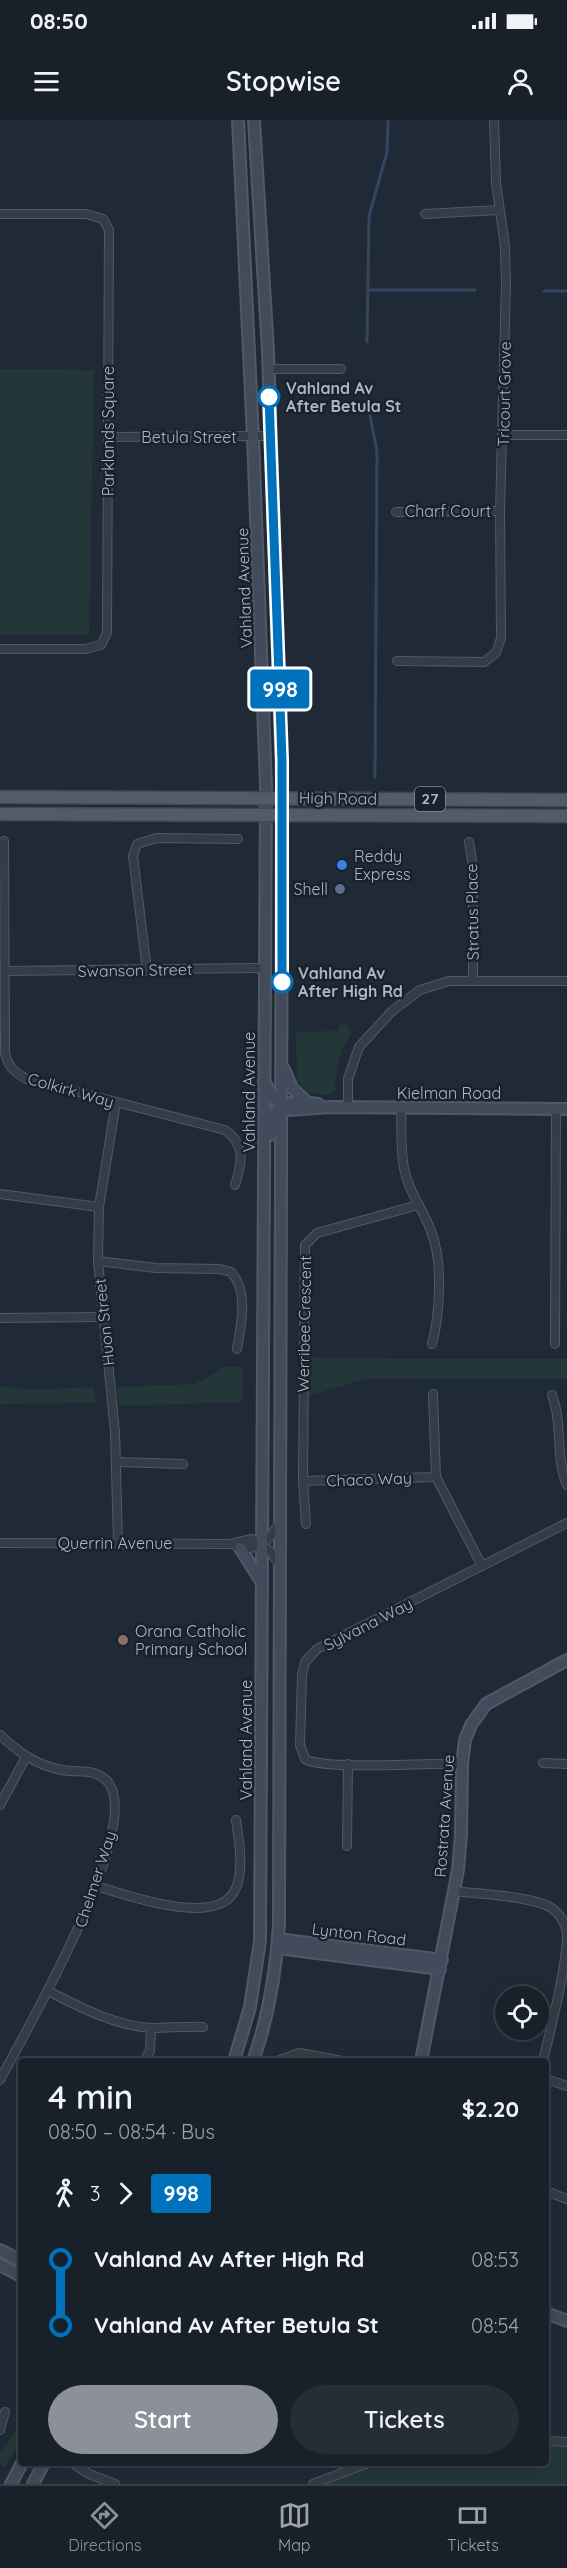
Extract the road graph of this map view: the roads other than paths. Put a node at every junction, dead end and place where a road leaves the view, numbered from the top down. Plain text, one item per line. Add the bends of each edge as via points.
1 (238, 120) edge
2 (254, 120) edge
3 (494, 120) edge
4 (499, 210) junction
5 (0, 214) edge
6 (425, 214) dead end
7 (247, 291) junction
8 (264, 291) junction
9 (268, 369) junction
10 (341, 369) dead end
11 (504, 435) junction
12 (567, 435) edge
13 (270, 436) junction
14 (108, 437) junction
15 (253, 437) junction
16 (500, 511) junction
17 (396, 512) dead end
18 (0, 649) edge
19 (397, 661) dead end
20 (0, 797) edge
21 (266, 798) junction
22 (282, 798) junction
23 (567, 800) edge
24 (0, 814) edge
25 (265, 814) junction
26 (282, 814) junction
27 (567, 816) edge
28 (238, 838) dead end
29 (4, 841) dead end
30 (469, 842) dead end
31 (265, 968) junction
32 (5, 971) junction
33 (147, 971) junction
34 (473, 981) junction
35 (567, 981) edge
36 (282, 1063) junction
37 (264, 1080) junction
38 (116, 1102) junction
39 (308, 1103) junction
40 (286, 1106) junction
41 (331, 1107) junction
42 (348, 1107) junction
43 (401, 1108) junction
44 (562, 1108) edge
45 (264, 1149) junction
46 (235, 1185) dead end
47 (0, 1194) edge
48 (418, 1205) junction
49 (99, 1207) junction
50 (98, 1261) junction
51 (103, 1317) junction
52 (0, 1318) edge
53 (432, 1344) dead end
54 (555, 1344) dead end
55 (237, 1349) dead end
56 (433, 1394) dead end
57 (552, 1395) dead end
58 (117, 1462) junction
59 (183, 1464) dead end
60 (436, 1477) junction
61 (303, 1481) junction
62 (567, 1485) edge
63 (280, 1520) junction
64 (567, 1523) edge
65 (306, 1524) dead end
66 (0, 1543) edge
67 (118, 1543) junction
68 (262, 1545) junction
69 (235, 1546) junction
70 (280, 1566) junction
71 (483, 1566) junction
72 (262, 1583) junction
73 (566, 1664) edge
74 (0, 1735) edge
75 (26, 1758) junction
76 (543, 1763) dead end
77 (348, 1764) junction
78 (462, 1764) junction
79 (567, 1764) edge
80 (0, 1805) edge
81 (236, 1820) dead end
82 (347, 1846) dead end
83 (96, 1886) junction
84 (454, 1891) junction
85 (260, 1910) junction
86 (277, 1944) junction
87 (441, 1964) junction
88 (564, 1977) edge
89 (48, 1991) junction
90 (250, 2007) junction
91 (204, 2027) dead end
92 (151, 2028) junction
93 (146, 2058) edge
94 (235, 2058) edge
95 (254, 2058) edge
96 (285, 2058) edge
97 (326, 2058) edge
98 (422, 2058) edge
99 (544, 2058) edge
100 (0, 2080) edge
101 (549, 2080) edge
102 (567, 2086) edge
103 (549, 2191) edge
104 (567, 2199) edge
105 (0, 2250) edge
106 (18, 2259) edge
107 (0, 2265) edge
108 (18, 2274) edge
109 (549, 2314) edge
110 (567, 2321) edge
111 (5, 2412) dead end
112 (0, 2430) edge
113 (549, 2441) edge
114 (567, 2442) edge
115 (20, 2466) edge
116 (42, 2466) edge
117 (77, 2466) edge
118 (360, 2466) edge
119 (11, 2484) edge
120 (33, 2484) edge
121 (115, 2484) edge
122 (313, 2484) edge

1 - 7 main road, Vahland Avenue
2 - 8 main road, Vahland Avenue
3 - 4 street, Tricourt Grove
4 - 6 street
4 - 11 street, Tricourt Grove via 506,284
5 - 14 street, Parklands Square via 86,214 103,219 109,230
7 - 8 main road
7 - 15 main road, Vahland Avenue
8 - 9 main road, Vahland Avenue
9 - 10 street
9 - 13 main road, Vahland Avenue
11 - 12 street
11 - 16 street, Tricourt Grove
13 - 15 street, Betula Street
13 - 22 main road, Vahland Avenue
14 - 15 street, Betula Street
14 - 18 street, Parklands Square via 107,633 101,645 85,649
15 - 21 main road, Vahland Avenue
16 - 17 street, Charf Court
16 - 19 street, Tricourt Grove via 501,638 496,653 484,662
20 - 21 main road, High Road / 27
21 - 22 main road, High Road / 27
21 - 25 main road, Vahland Avenue
22 - 23 main road, High Road / 27
22 - 26 main road, Vahland Avenue
24 - 25 main road, High Road / 27
25 - 26 main road, High Road / 27
25 - 31 main road, Vahland Avenue
26 - 27 main road, High Road / 27
26 - 36 main road, Vahland Avenue
28 - 33 street via 157,838 137,844 133,856
29 - 32 street, Colkirk Way
30 - 34 street, Stratus Place via 473,867
31 - 33 street, Swanson Street
31 - 37 main road, Vahland Avenue
32 - 33 street, Swanson Street
32 - 38 street, Colkirk Way via 4,1053 11,1068 27,1079
34 - 35 street
34 - 42 street via 449,981 420,990 367,1036 348,1079
36 - 39 main road via 292,1088
36 - 40 main road, Vahland Avenue
37 - 40 main road via 274,1099
37 - 45 main road, Vahland Avenue
38 - 46 street, Colkirk Way via 212,1126 234,1137 242,1152
38 - 49 street, Huon Street
39 - 40 main road, Kielman Road
39 - 41 main road, Kielman Road
40 - 41 main road, Kielman Road
40 - 45 main road via 272,1116 271,1137
40 - 63 main road, Vahland Avenue via 282,1120
41 - 42 main road, Kielman Road
42 - 43 main road, Kielman Road
43 - 44 main road, Kielman Road
43 - 48 street via 404,1167
44 - 54 street
45 - 68 main road, Vahland Avenue
47 - 49 street
48 - 53 street via 436,1249 437,1326
48 - 61 street, Werribee Crescent via 317,1233 305,1245
49 - 50 street, Huon Street
50 - 51 street, Huon Street
50 - 55 street via 156,1269 231,1272 241,1287
51 - 52 street
51 - 58 street, Huon Street
56 - 60 street
57 - 62 street via 558,1410 562,1472
58 - 59 street
58 - 67 street, Huon Street
60 - 61 street, Chaco Way
60 - 71 street
61 - 65 street, Werribee Crescent
63 - 68 street
63 - 70 main road, Vahland Avenue
64 - 71 street, Sylvana Way
66 - 67 street, Querrin Avenue
67 - 69 street, Querrin Avenue
68 - 69 street, Querrin Avenue via 252,1539
68 - 70 street
68 - 72 main road, Vahland Avenue
69 - 72 main road
70 - 86 main road, Vahland Avenue
71 - 77 street, Sylvana Way via 317,1649 305,1662 302,1755 310,1762
72 - 85 main road, Vahland Avenue
73 - 78 main road, Rostrata Avenue via 486,1704 471,1725
74 - 75 street, Chelmer Way
75 - 80 street
75 - 83 street, Chelmer Way via 64,1770 96,1773 112,1786 113,1824
76 - 79 street
77 - 78 street, Sylvana Way
77 - 82 street
78 - 84 main road, Rostrata Avenue via 461,1835
81 - 83 street via 239,1876 234,1893 222,1904 206,1908 162,1904
83 - 89 street, Chelmer Way via 77,1935
84 - 87 main road, Rostrata Avenue
84 - 88 street via 533,1901 551,1908 564,1923 567,1934
85 - 86 main road
85 - 90 main road, Vahland Avenue via 260,1941
86 - 87 main road, Lynton Road
86 - 90 main road via 266,1956 257,2000
86 - 95 main road, Vahland Avenue via 271,2001
87 - 98 main road, Rostrata Avenue
88 - 99 street
89 - 92 street via 100,2016
89 - 100 street, Chelmer Way
90 - 94 main road, Vahland Avenue
91 - 92 street
92 - 93 street
96 - 97 street via 299,2053
101 - 102 street
103 - 104 street
105 - 106 main road
107 - 108 main road
109 - 110 main road
111 - 112 street
113 - 114 street
115 - 119 main road
116 - 120 main road
117 - 121 street
118 - 122 street

